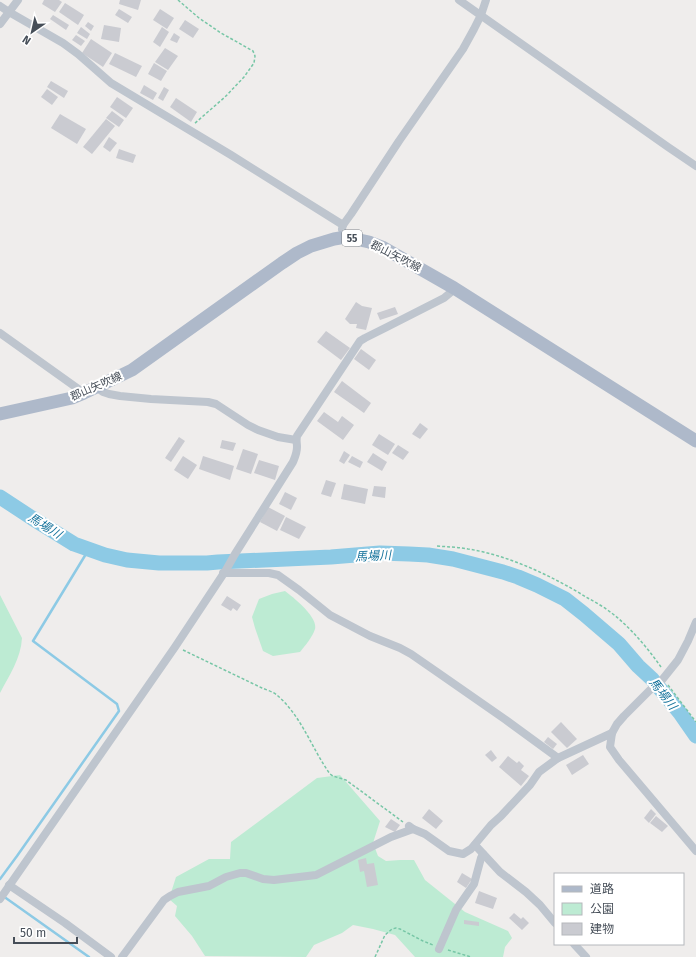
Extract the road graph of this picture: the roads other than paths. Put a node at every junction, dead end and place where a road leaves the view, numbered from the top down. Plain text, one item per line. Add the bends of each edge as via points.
1 (18, 0) edge
2 (459, 0) edge
3 (486, 0) edge
4 (0, 6) edge
5 (9, 12) junction
6 (481, 15) junction
7 (0, 24) edge
8 (696, 166) edge
9 (343, 231) junction
10 (454, 288) junction
11 (0, 333) edge
12 (90, 390) junction
13 (0, 414) edge
14 (296, 440) junction
15 (696, 441) edge
16 (225, 572) junction
17 (696, 622) edge
18 (612, 733) junction
19 (558, 758) junction
20 (475, 845) junction
21 (696, 851) edge
22 (483, 854) junction
23 (9, 886) junction
24 (0, 899) edge
25 (554, 922) edge
26 (575, 945) edge
27 (439, 949) road end
28 (111, 957) edge
29 (122, 957) edge
30 (586, 957) edge

1 - 5 street
2 - 6 street
3 - 6 street
4 - 5 street
5 - 7 street
5 - 9 street via 63,43 111,83 188,129
6 - 8 street
6 - 9 street via 463,49 399,141 351,214
9 - 10 main road, 郡山矢吹線 / 55 via 346,237 382,247
9 - 12 main road, 郡山矢吹線 / 55 via 334,239 297,253 132,370
10 - 14 street via 444,298 360,341
10 - 15 main road, 郡山矢吹線 / 55
11 - 12 street
12 - 13 main road, 郡山矢吹線 / 55 via 72,398
12 - 14 street via 158,400 208,402 216,404 248,425 278,437
14 - 16 street via 293,462
16 - 19 street via 278,575 330,615 410,654
16 - 23 street
17 - 18 street via 678,660 664,678 624,716
18 - 19 street
18 - 21 street via 610,747 614,753
19 - 20 street via 539,772
20 - 22 street
20 - 29 street via 463,854 449,851 411,827 316,875 274,880 240,873 209,886 178,892 164,900
22 - 25 street via 500,872 540,905
22 - 27 street via 474,884 456,910
23 - 24 street
23 - 28 street
26 - 30 street

